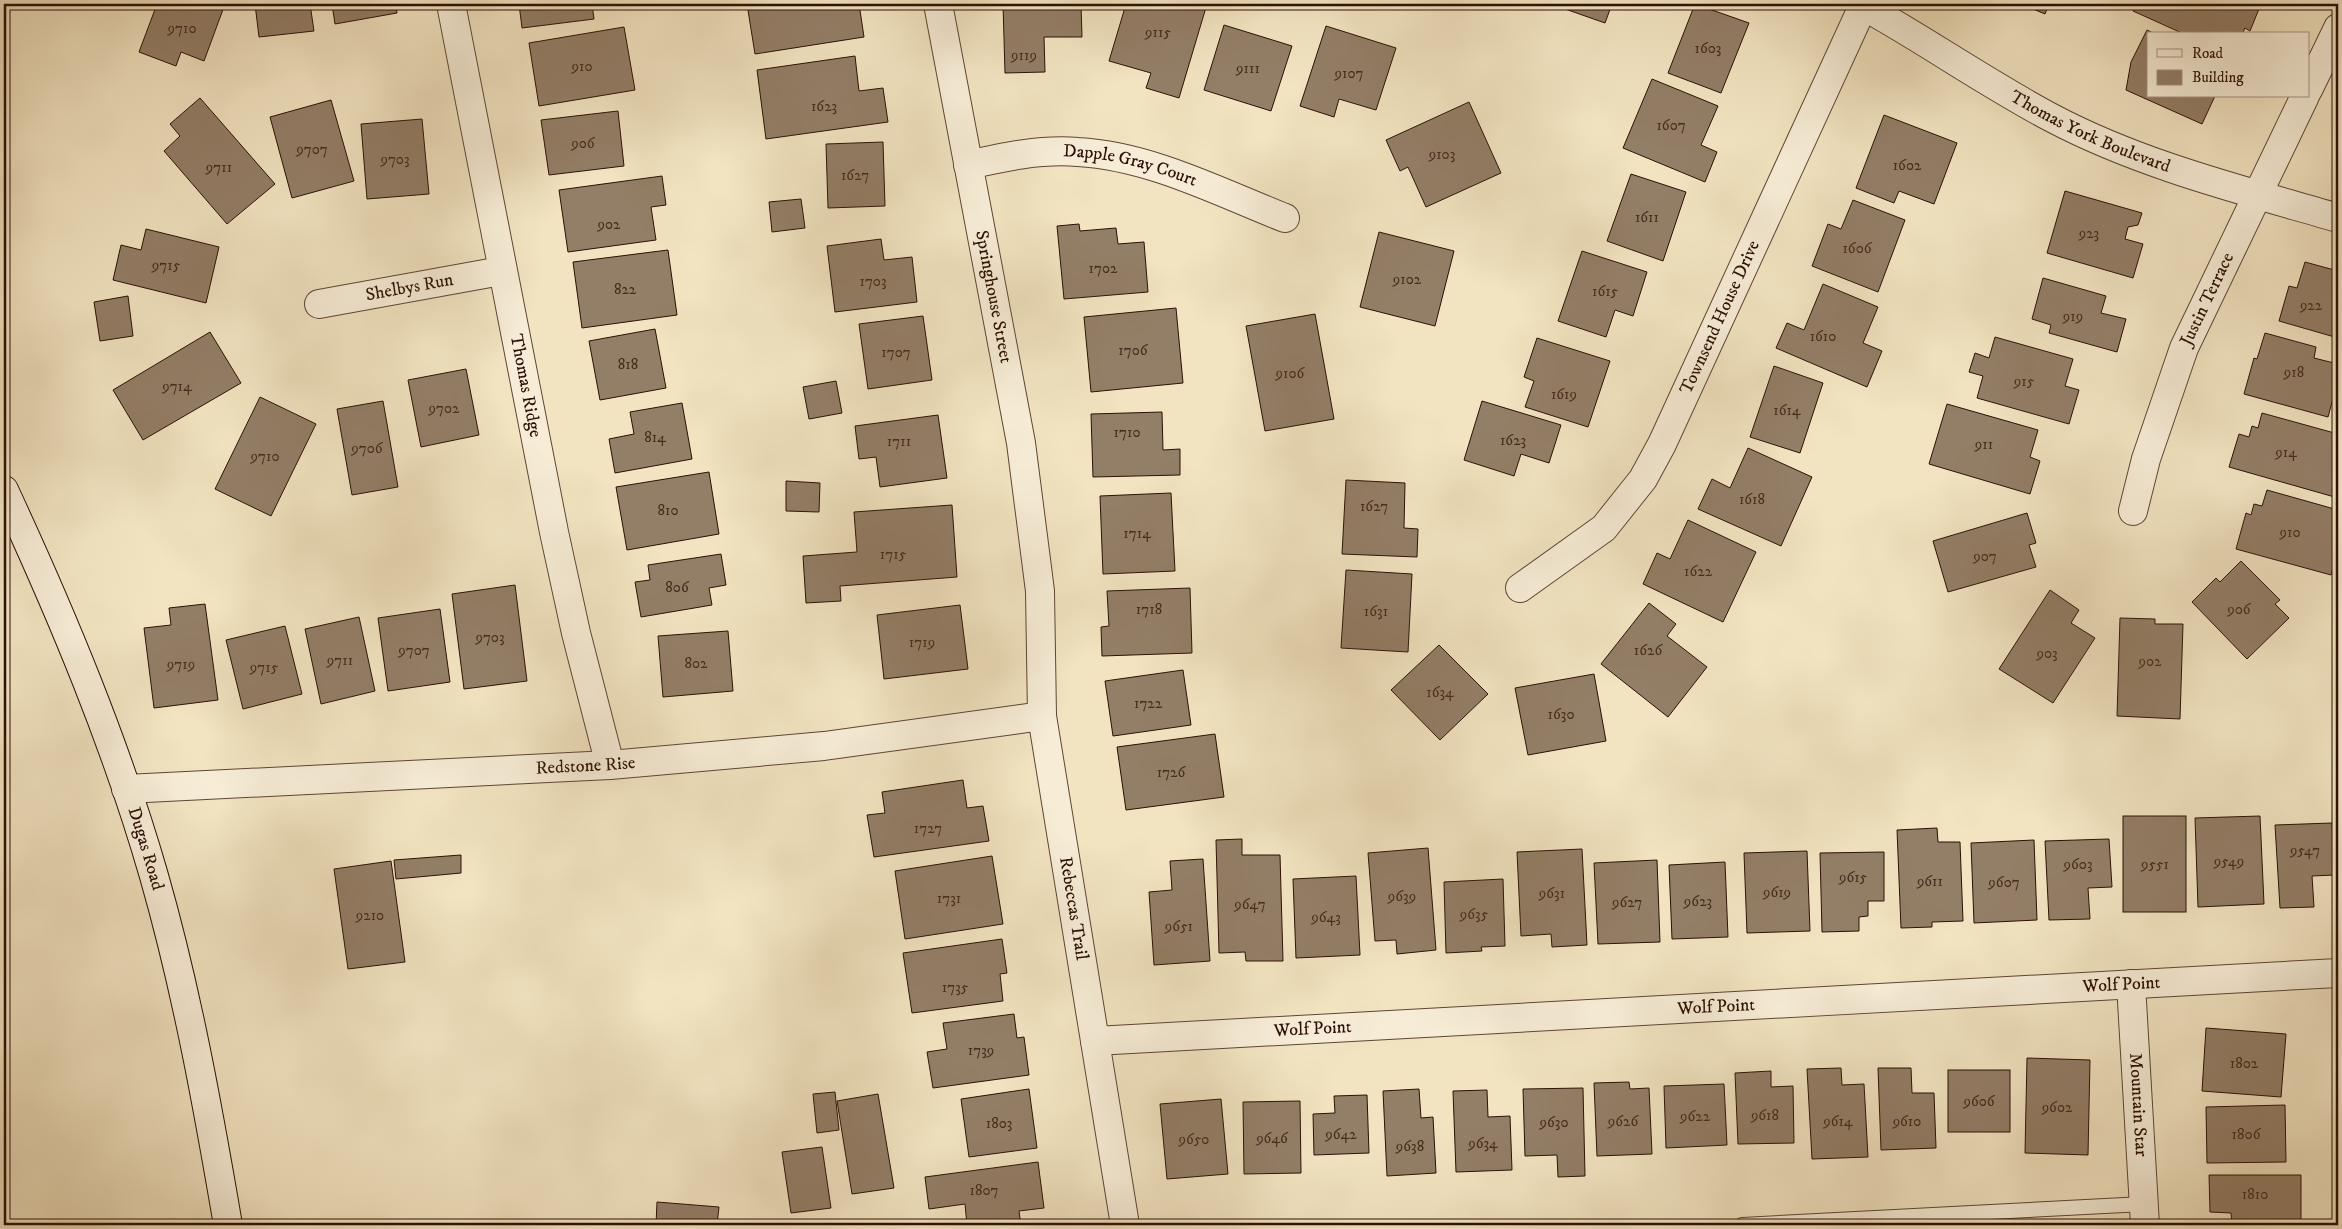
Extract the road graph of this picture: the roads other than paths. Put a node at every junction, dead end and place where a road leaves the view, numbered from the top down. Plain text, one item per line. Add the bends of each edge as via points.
1 (451, 4) edge
2 (938, 4) edge
3 (1862, 4) edge
4 (2338, 28) edge
5 (2310, 86) edge
6 (2304, 98) edge
7 (968, 165) junction
8 (2258, 194) junction
9 (1285, 218) dead end
10 (2338, 218) edge
11 (502, 271) junction
12 (320, 304) dead end
13 (4, 490) edge
14 (2133, 511) dead end
15 (1520, 588) dead end
16 (1040, 591) joint
17 (1042, 716) junction
18 (610, 765) junction
19 (126, 789) junction
20 (2338, 973) edge
21 (2131, 984) junction
22 (1094, 1041) junction
23 (2145, 1215) edge
24 (228, 1225) edge
25 (1125, 1225) edge
26 (1742, 1225) edge

1 - 11 street, Thomas Ridge
2 - 7 street, Springhouse Street
3 - 8 street, Thomas York Boulevard via 2052,118 2153,162
3 - 15 street, Townsend House Drive via 1662,444 1643,479 1604,528
4 - 5 street
6 - 8 street, Justin Terrace
7 - 9 street, Dapple Gray Court via 1012,155 1046,152 1109,155 1170,172
7 - 16 street, Springhouse Street via 1021,443
8 - 10 street, Thomas York Boulevard
8 - 14 street, Justin Terrace via 2184,348 2159,416
11 - 12 street, Shelbys Run
11 - 18 street, Thomas Ridge via 576,633
13 - 19 street, Dugas Road via 72,645
16 - 17 street, Rebeccas Trail
17 - 18 street, Redstone Rise via 824,746
17 - 22 street, Rebeccas Trail
18 - 19 street, Redstone Rise
19 - 24 street, Dugas Road via 154,876 182,988
20 - 21 street, Wolf Point
21 - 22 street, Wolf Point
21 - 23 street, Mountain Star
22 - 25 street, Rebeccas Trail
23 - 26 lane

